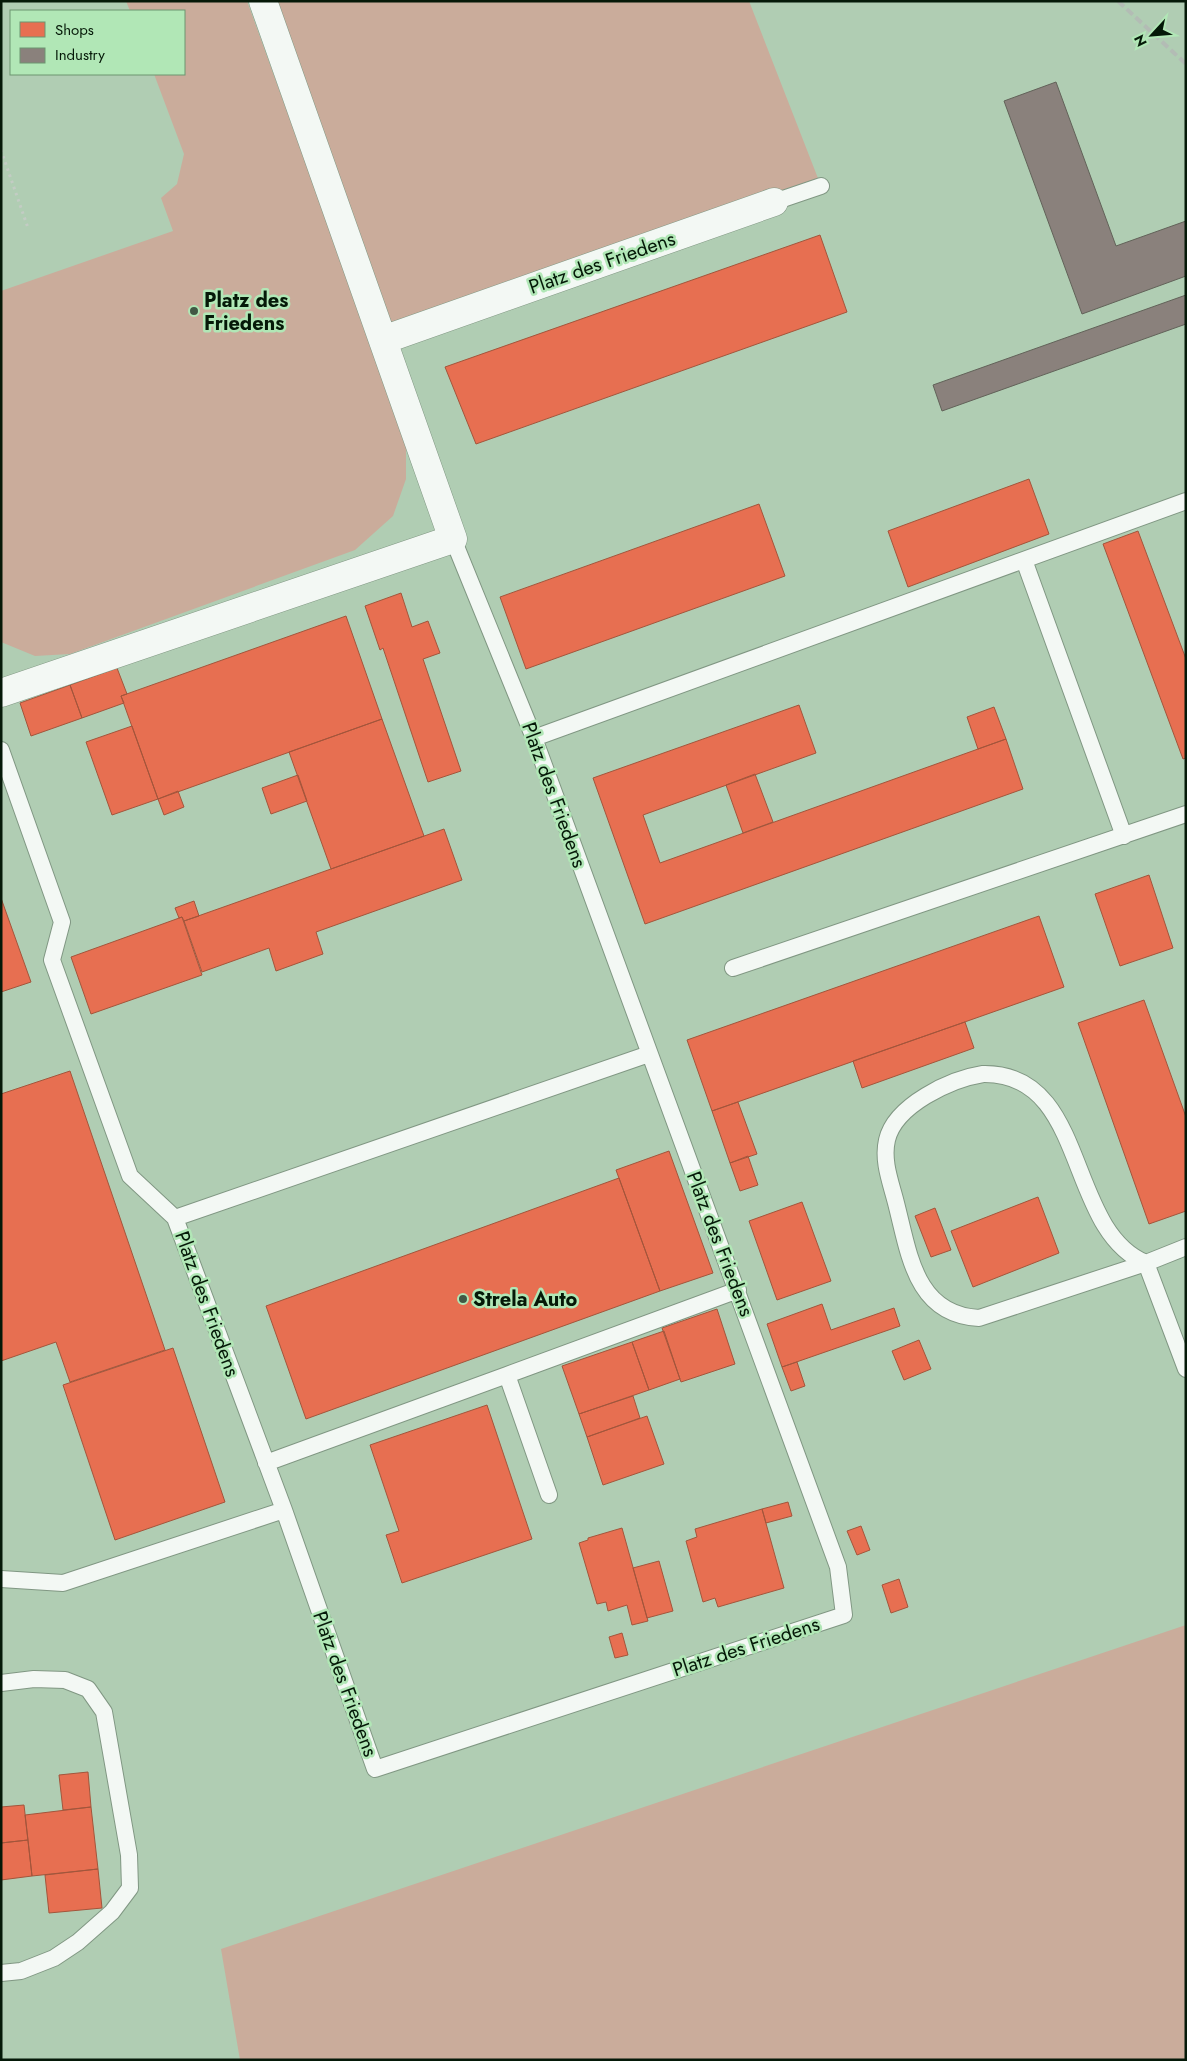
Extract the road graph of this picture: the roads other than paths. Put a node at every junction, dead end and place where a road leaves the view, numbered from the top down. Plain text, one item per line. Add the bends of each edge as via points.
1 (262, 1) edge
2 (821, 186) dead end
3 (774, 202) joint
4 (383, 340) junction
5 (1186, 500) edge
6 (453, 539) junction
7 (1024, 560) junction
8 (1, 692) edge
9 (534, 738) junction
10 (1, 750) edge
11 (1186, 814) edge
12 (1124, 836) junction
13 (733, 968) dead end
14 (649, 1054) junction
15 (175, 1218) junction
16 (1186, 1247) edge
17 (1146, 1263) junction
18 (738, 1290) junction
19 (1186, 1369) edge
20 (507, 1375) junction
21 (266, 1463) junction
22 (549, 1495) dead end
23 (284, 1510) junction
24 (1, 1579) edge
25 (1, 1683) edge
26 (1, 1973) edge

1 - 4 street, Platz des Friedens
2 - 3 lane, Platz des Friedens
3 - 4 street, Platz des Friedens
4 - 6 street, Platz des Friedens
5 - 7 lane
6 - 8 street
6 - 9 lane, Platz des Friedens
7 - 9 lane
7 - 12 lane
9 - 14 lane, Platz des Friedens
10 - 15 lane via 62,922 52,960 130,1176
11 - 12 lane
12 - 13 lane
14 - 15 lane, Platz des Friedens
14 - 18 lane, Platz des Friedens
15 - 21 lane, Platz des Friedens
16 - 17 lane
17 - 17 lane via 1132,1257 1109,1233 1052,1112 1034,1090 1016,1080 999,1074 983,1074 950,1082 919,1100 894,1124 887,1139 886,1161 912,1265 922,1286 939,1305 961,1317 979,1318
17 - 19 lane
18 - 20 lane
18 - 23 lane, Platz des Friedens via 838,1567 844,1615 375,1769
20 - 21 lane
20 - 22 lane
21 - 23 lane, Platz des Friedens
23 - 24 lane via 63,1583
25 - 26 lane via 65,1680 88,1689 104,1712 129,1855 130,1888 112,1912 54,1958 21,1971

